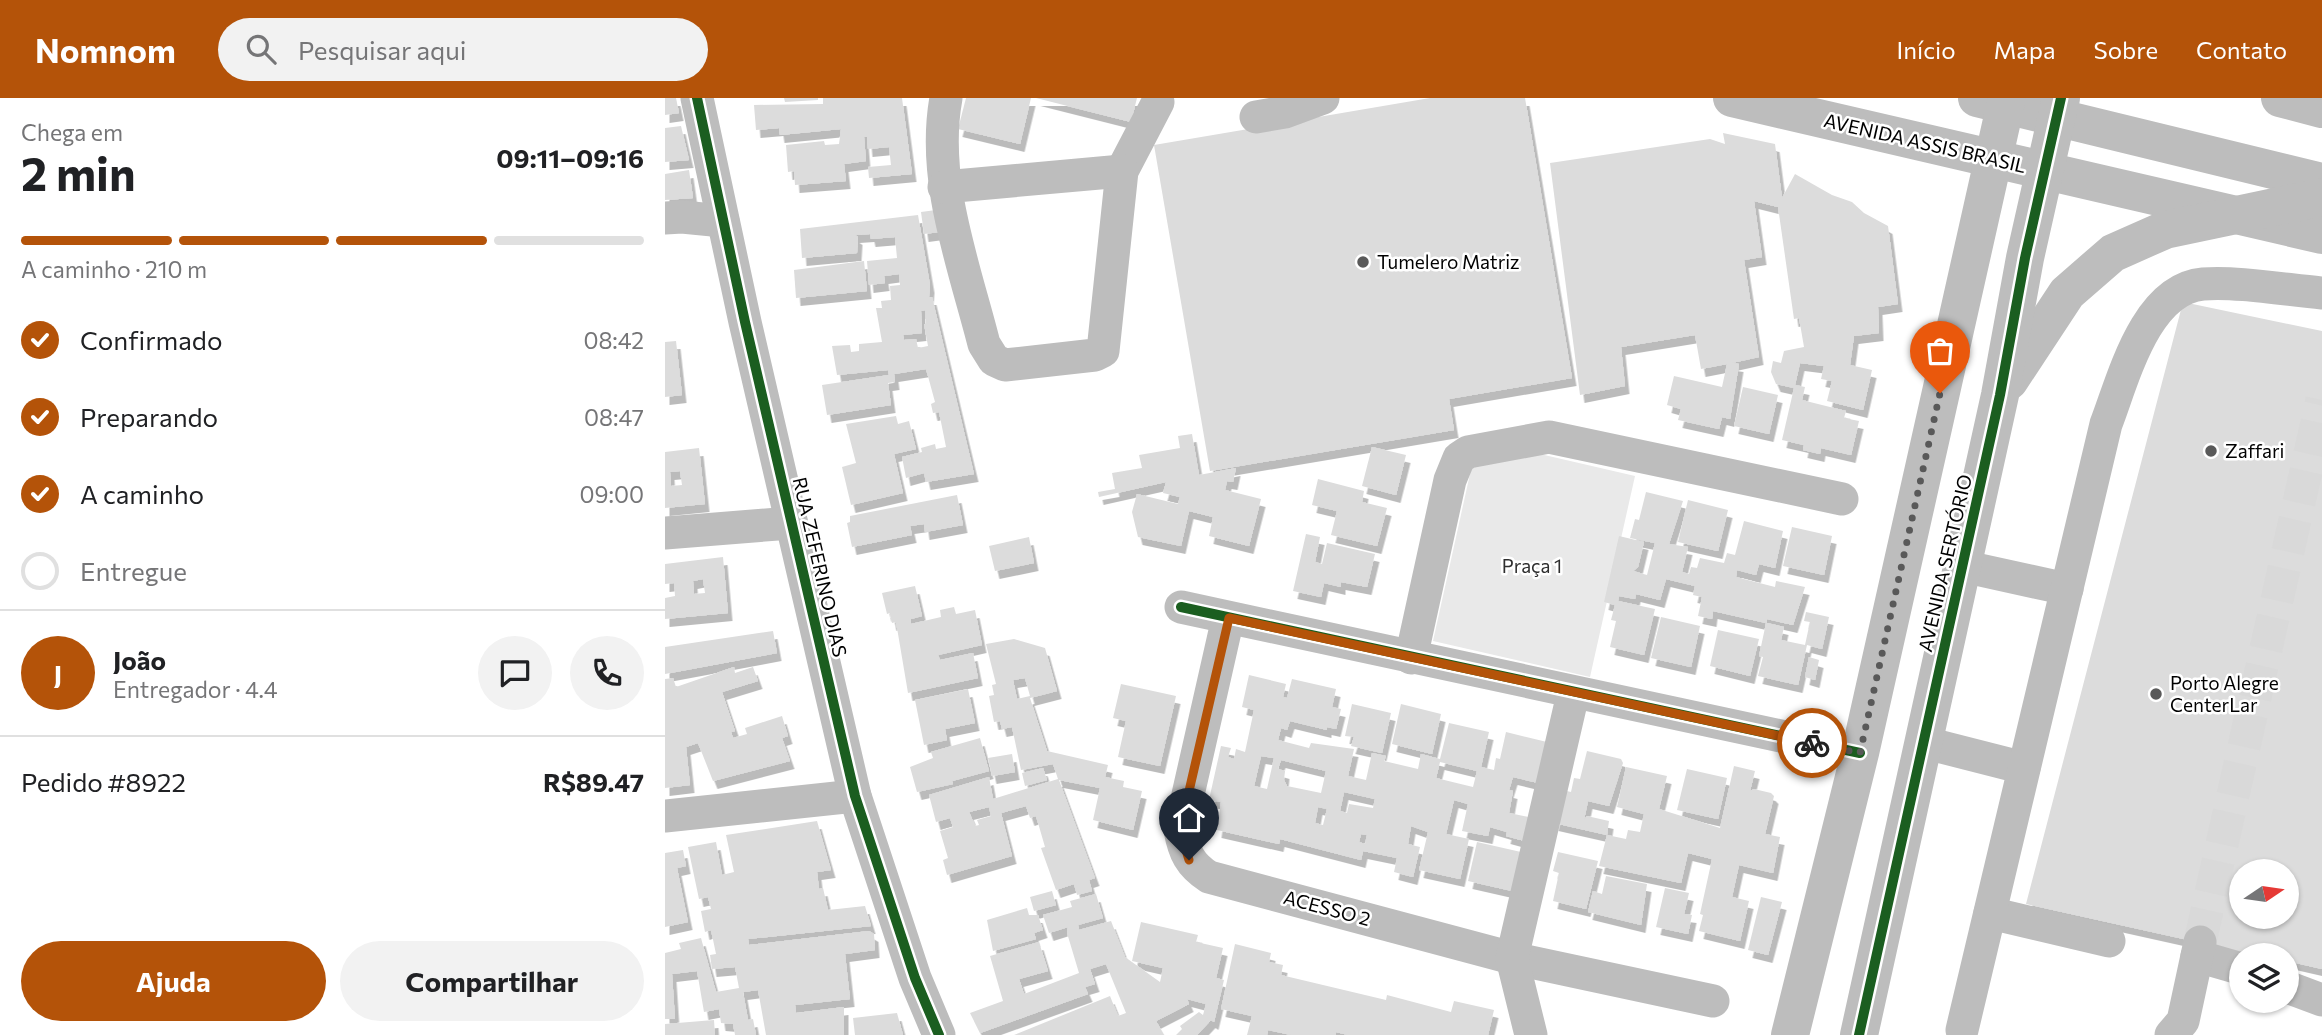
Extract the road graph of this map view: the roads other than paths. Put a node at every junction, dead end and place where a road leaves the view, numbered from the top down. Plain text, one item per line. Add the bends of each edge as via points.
1 (697, 98) edge
2 (946, 98) edge
3 (1323, 98) edge
4 (1731, 98) edge
5 (2280, 98) edge
6 (1997, 100) edge
7 (1158, 102) dead end
8 (2059, 107) edge
9 (2322, 109) edge
10 (1256, 117) dead end
11 (1994, 159) junction
12 (2044, 170) junction
13 (1122, 171) junction
14 (2322, 182) edge
15 (944, 187) junction
16 (2322, 197) edge
17 (2238, 217) junction
18 (665, 218) edge
19 (723, 222) junction
20 (2322, 235) edge
21 (2322, 293) edge
22 (2000, 394) junction
23 (1842, 499) dead end
24 (791, 523) junction
25 (665, 533) edge
26 (1962, 566) junction
27 (2067, 589) junction
28 (1181, 607) dead end
29 (1229, 618) junction
30 (1411, 658) junction
31 (1573, 694) junction
32 (1922, 742) junction
33 (1860, 753) junction
34 (2024, 768) junction
35 (855, 796) junction
36 (665, 816) edge
37 (1990, 913) junction
38 (2109, 941) dead end
39 (1512, 958) junction
40 (2229, 964) edge
41 (2299, 991) edge
42 (2322, 1000) edge
43 (1713, 1001) dead end
44 (1962, 1030) dead end
45 (1861, 1033) edge
46 (939, 1035) edge
47 (1531, 1035) edge
48 (1790, 1035) edge
49 (2171, 1035) edge

1 - 19 street, RUA ZEFERINO DIAS
2 - 15 street via 941,123
3 - 10 street
4 - 11 main road, AVENIDA ASSIS BRASIL
5 - 9 main road
6 - 8 main road
6 - 11 main road
7 - 13 street
8 - 12 main road, AVENIDA SERTÓRIO
8 - 14 main road
11 - 12 main road, AVENIDA ASSIS BRASIL
11 - 33 main road
12 - 17 main road, AVENIDA ASSIS BRASIL
12 - 22 main road, AVENIDA SERTÓRIO
13 - 15 street
13 - 15 street via 1103,351 1005,365 994,360 984,344
16 - 17 main road
17 - 20 main road, AVENIDA ASSIS BRASIL
17 - 22 main road via 2165,230 2113,253 2067,293
18 - 19 street
19 - 24 street, RUA ZEFERINO DIAS
21 - 27 street via 2201,284 2168,298 2143,331 2106,424
22 - 26 main road, AVENIDA SERTÓRIO
23 - 30 street via 1549,437 1468,452 1459,458 1450,480
24 - 25 street
24 - 35 street, RUA ZEFERINO DIAS
26 - 27 street
26 - 32 main road, AVENIDA SERTÓRIO
27 - 34 street
28 - 29 street
29 - 30 street
29 - 39 street, ACESSO 2 via 1180,830 1189,860 1209,877
30 - 31 street
31 - 33 street
31 - 39 street
32 - 34 street
32 - 45 main road, AVENIDA SERTÓRIO
33 - 48 main road
34 - 37 street
35 - 36 street
35 - 46 street, RUA ZEFERINO DIAS via 910,966
37 - 38 street
37 - 44 street
39 - 43 street, ACESSO 2
39 - 47 street
40 - 49 street via 2198,949 2183,1021
41 - 42 street

